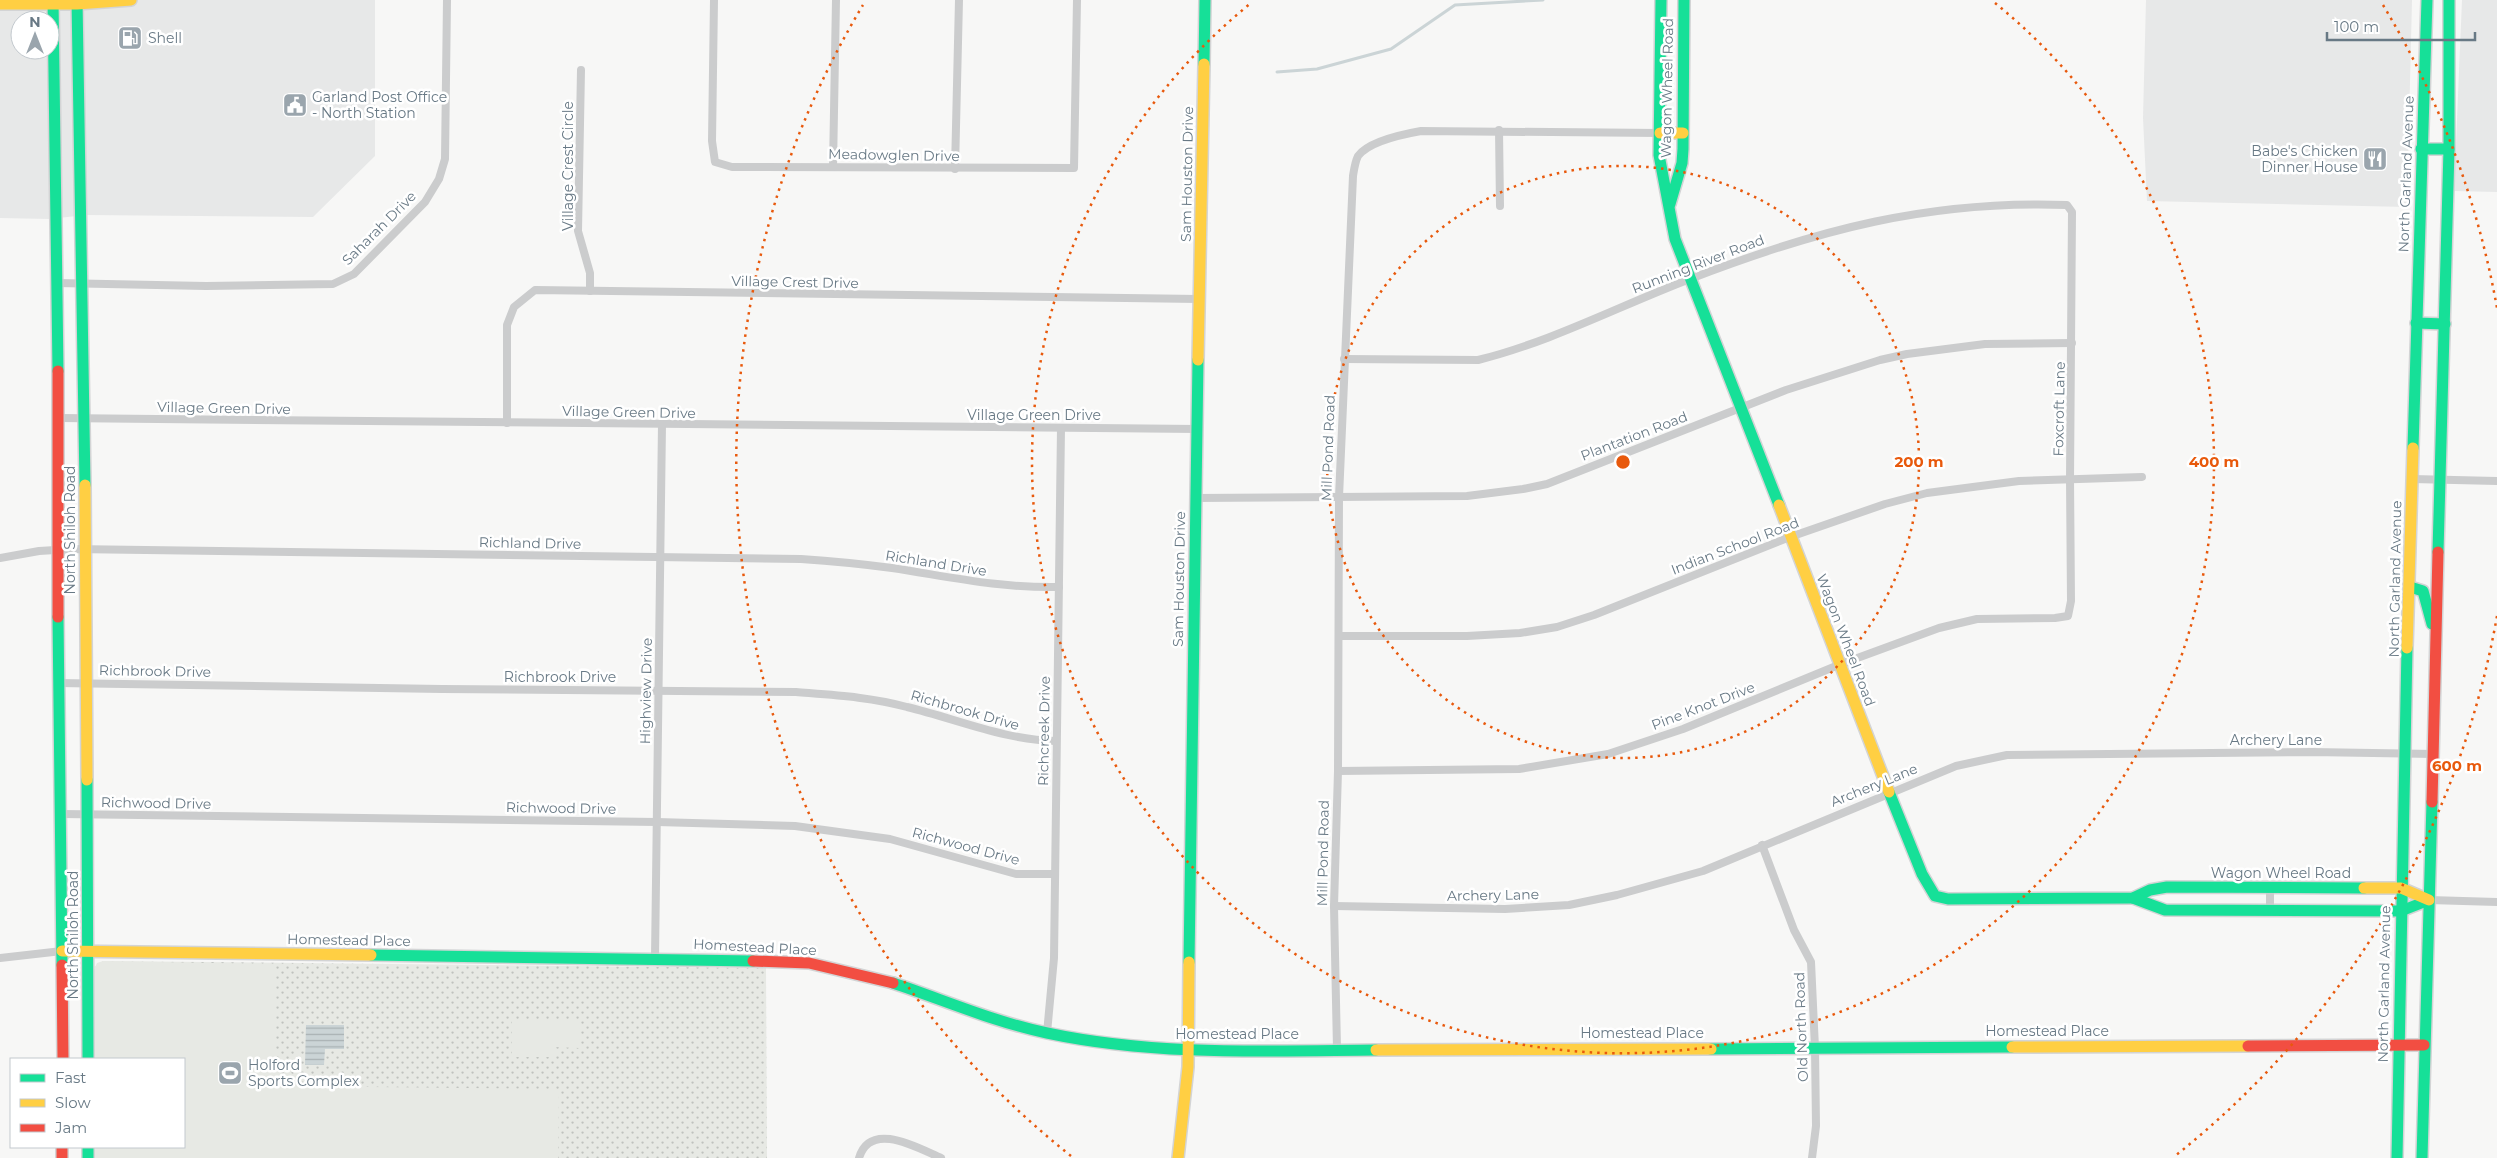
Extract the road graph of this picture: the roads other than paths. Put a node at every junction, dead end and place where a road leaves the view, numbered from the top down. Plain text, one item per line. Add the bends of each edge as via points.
1 (131, 0) edge
2 (446, 0) edge
3 (714, 0) edge
4 (836, 0) edge
5 (959, 0) edge
6 (1077, 0) edge
7 (1205, 0) edge
8 (1661, 0) edge
9 (1684, 0) edge
10 (2427, 0) edge
11 (2448, 0) edge
12 (53, 2) edge
13 (77, 2) edge
14 (0, 4) edge
15 (581, 70) dead end
16 (1499, 130) junction
17 (1660, 133) junction
18 (1683, 133) junction
19 (2421, 149) junction
20 (2449, 149) junction
21 (833, 167) junction
22 (954, 169) junction
23 (2067, 205) joint
24 (1500, 206) dead end
25 (1669, 206) junction
26 (1689, 279) junction
27 (57, 283) junction
28 (82, 283) junction
29 (590, 291) junction
30 (1199, 299) junction
31 (2416, 323) junction
32 (2445, 324) junction
33 (2072, 343) junction
34 (1344, 359) junction
35 (1741, 408) junction
36 (59, 418) junction
37 (85, 418) junction
38 (507, 423) junction
39 (662, 424) junction
40 (1061, 428) junction
41 (1198, 429) junction
42 (2142, 478) dead end
43 (2070, 479) junction
44 (2412, 479) junction
45 (2439, 479) junction
46 (2497, 481) edge
47 (1339, 497) junction
48 (1195, 498) junction
49 (1790, 537) junction
50 (58, 550) junction
51 (84, 550) junction
52 (660, 557) junction
53 (0, 558) edge
54 (1059, 587) junction
55 (2410, 587) junction
56 (2068, 616) joint
57 (1339, 636) junction
58 (2436, 636) junction
59 (1841, 664) junction
60 (58, 682) junction
61 (85, 682) junction
62 (659, 690) junction
63 (1056, 741) junction
64 (2404, 754) junction
65 (2434, 754) junction
66 (1338, 771) junction
67 (1891, 792) junction
68 (61, 814) junction
69 (87, 814) junction
70 (657, 822) junction
71 (1762, 844) junction
72 (1055, 874) junction
73 (2270, 888) junction
74 (2401, 888) junction
75 (2133, 898) junction
76 (2428, 900) junction
77 (2497, 902) edge
78 (1334, 906) junction
79 (2270, 910) junction
80 (2401, 911) junction
81 (62, 951) junction
82 (88, 952) junction
83 (0, 958) edge
84 (655, 958) junction
85 (1047, 1033) junction
86 (2424, 1044) junction
87 (2398, 1045) junction
88 (1815, 1048) junction
89 (1337, 1049) junction
90 (1188, 1050) junction
91 (63, 1058) edge
92 (88, 1058) edge
93 (859, 1158) edge
94 (941, 1158) edge
95 (1178, 1158) edge
96 (1812, 1158) edge
97 (2397, 1158) edge
98 (2422, 1158) edge

1 - 13 street
2 - 28 street, Saharah Drive via 445,159 439,179 425,202 354,274 334,284 206,286
3 - 21 street, Meadowglen Drive via 712,141 715,162 732,167
4 - 21 street
5 - 22 street
6 - 22 street, Meadowglen Drive via 1074,168
7 - 30 street, Sam Houston Drive
8 - 17 street, Wagon Wheel Road
9 - 18 street, Wagon Wheel Road
10 - 19 street, North Garland Avenue
11 - 20 street
12 - 13 street
12 - 14 street
12 - 27 street, North Shiloh Road
13 - 28 street, North Shiloh Road
15 - 29 street, Village Crest Circle via 578,231 590,273
16 - 17 street, Mill Pond Road
16 - 24 street
16 - 34 street, Mill Pond Road via 1421,131 1400,135 1365,149 1357,158 1353,176
17 - 18 street
17 - 25 street, Wagon Wheel Road via 1659,155
18 - 25 street, Wagon Wheel Road via 1682,163
19 - 20 street
19 - 31 street, North Garland Avenue
20 - 32 street
21 - 22 street, Meadowglen Drive
23 - 26 street, Running River Road via 1972,206 1901,215 1787,244
23 - 33 street, Foxcroft Lane via 2072,212
25 - 26 street, Wagon Wheel Road via 1675,239
26 - 34 street, Running River Road via 1528,346 1478,360
26 - 35 street, Wagon Wheel Road
27 - 28 street, Saharah Drive
27 - 36 street, North Shiloh Road
28 - 37 street, North Shiloh Road
29 - 30 street, Village Crest Drive
29 - 38 street, Village Crest Drive via 535,290 514,308 507,325
30 - 41 street, Sam Houston Drive
31 - 32 street
31 - 44 street, North Garland Avenue
32 - 45 street
33 - 35 street, Plantation Road via 1985,344 1907,354 1822,377
33 - 43 street, Foxcroft Lane
34 - 47 street, Mill Pond Road
35 - 47 street, Plantation Road via 1547,484 1467,496
35 - 49 street, Wagon Wheel Road
36 - 37 street, Village Green Drive
36 - 50 street, North Shiloh Road
37 - 38 street, Village Green Drive
37 - 51 street, North Shiloh Road
38 - 39 street, Village Green Drive
39 - 40 street, Village Green Drive
39 - 52 street, Highview Drive
40 - 41 street, Village Green Drive
40 - 54 street, Richcreek Drive
41 - 48 street, Sam Houston Drive
42 - 43 street, Indian School Road
43 - 49 street, Indian School Road via 2019,481 1927,493
43 - 56 street, Foxcroft Lane via 2072,601
44 - 45 street
44 - 55 street, North Garland Avenue
45 - 46 street
45 - 58 street
47 - 48 street, Plantation Road
47 - 57 street, Mill Pond Road
48 - 90 street, Sam Houston Drive
49 - 57 street, Indian School Road via 1557,627 1467,636
49 - 59 street, Wagon Wheel Road
50 - 51 street, Richland Drive
50 - 53 street, Richland Drive
50 - 60 street, North Shiloh Road
51 - 52 street, Richland Drive
51 - 61 street, North Shiloh Road
52 - 54 street, Richland Drive via 840,561 988,585
52 - 62 street, Highview Drive
54 - 63 street, Richcreek Drive
55 - 58 street via 2423,591
55 - 64 street, North Garland Avenue
56 - 59 street, Pine Knot Drive via 1976,619 1939,628
57 - 66 street, Mill Pond Road
58 - 65 street
59 - 66 street, Pine Knot Drive via 1683,729 1608,754 1519,769
59 - 67 street, Wagon Wheel Road
60 - 61 street, Richbrook Drive
60 - 68 street, North Shiloh Road
61 - 62 street, Richbrook Drive
61 - 69 street, North Shiloh Road
62 - 63 street, Richbrook Drive via 845,696 904,706 1017,738
62 - 70 street, Highview Drive
63 - 72 street, Richcreek Drive
64 - 65 street, Archery Lane
64 - 67 street, Archery Lane via 2008,755 1956,766
64 - 74 street, North Garland Avenue
65 - 76 street
66 - 78 street, Mill Pond Road
67 - 71 street, Archery Lane
67 - 75 street, Wagon Wheel Road via 1922,874 1935,896 1948,899
68 - 69 street, Richwood Drive
68 - 81 street, North Shiloh Road
69 - 70 street, Richwood Drive
69 - 82 street, North Shiloh Road
70 - 72 street, Richwood Drive via 796,826 838,831 890,840 1016,874
70 - 84 street, Highview Drive
71 - 78 street, Archery Lane via 1704,871 1569,905 1505,909
71 - 88 street, Old North Road via 1794,930 1811,962
72 - 85 street, Richcreek Drive via 1052,990
73 - 74 street, Wagon Wheel Road
73 - 75 street, Wagon Wheel Road via 2167,887
73 - 79 street
74 - 76 street, Wagon Wheel Road
74 - 80 street, North Garland Avenue
75 - 79 street, Wagon Wheel Road via 2164,910
76 - 77 street, Wagon Wheel Road
76 - 80 street, Wagon Wheel Road
76 - 86 street
78 - 89 street, Mill Pond Road
79 - 80 street, Wagon Wheel Road
80 - 87 street, North Garland Avenue
81 - 82 street, Homestead Place
81 - 83 street
81 - 91 street, North Shiloh Road
82 - 84 street, Homestead Place
82 - 92 street, North Shiloh Road
84 - 85 street, Homestead Place via 809,962 878,978 974,1013
85 - 90 street, Homestead Place via 1119,1046
86 - 87 street, Homestead Place
86 - 98 street
87 - 88 street, Homestead Place
87 - 97 street, North Garland Avenue
88 - 89 street, Homestead Place
88 - 96 street, Old North Road via 1816,1126
89 - 90 street, Homestead Place
90 - 95 street, Sam Houston Drive via 1186,1099
93 - 94 street via 860,1152 872,1140 884,1139 894,1139

